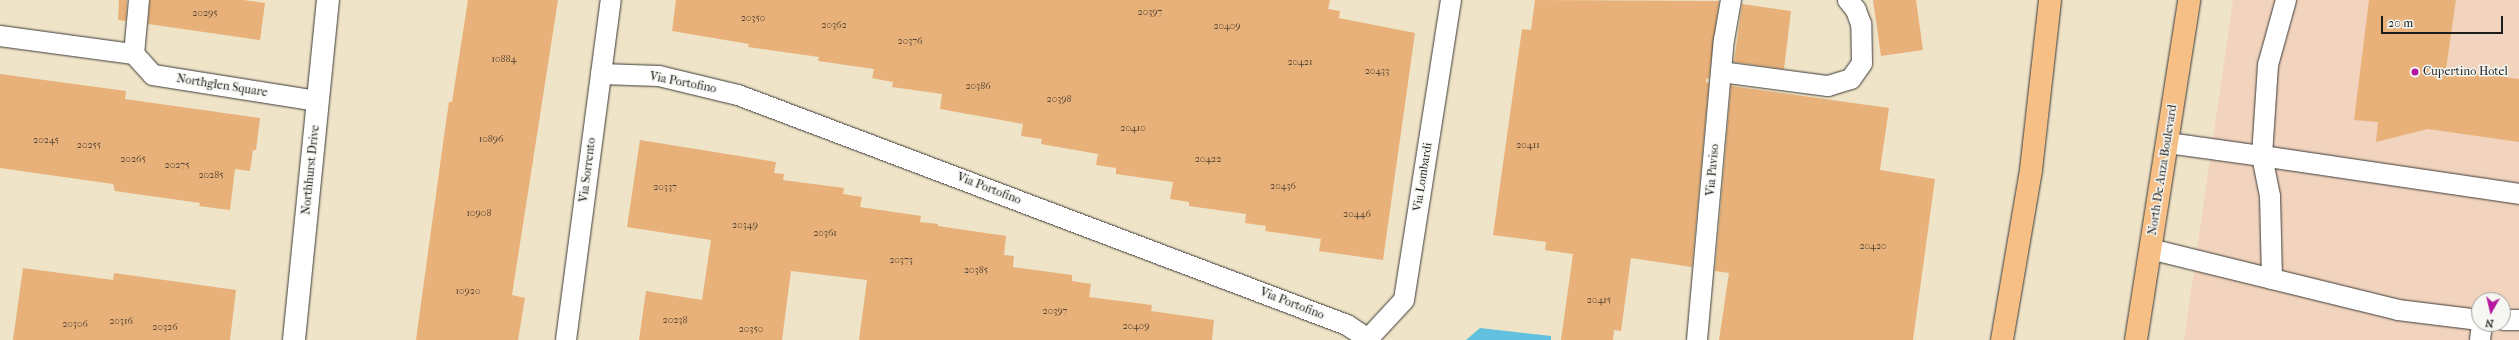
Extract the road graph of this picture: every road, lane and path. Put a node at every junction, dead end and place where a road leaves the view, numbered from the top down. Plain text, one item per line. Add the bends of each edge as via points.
1 (139, 0) edge
2 (328, 0) edge
3 (611, 0) edge
4 (1451, 0) edge
5 (1730, 0) edge
6 (1848, 0) edge
7 (2050, 0) edge
8 (2189, 0) edge
9 (2286, 0) edge
10 (0, 36) edge
11 (134, 54) junction
12 (1721, 72) junction
13 (600, 74) junction
14 (318, 101) junction
15 (2168, 143) junction
16 (2262, 156) junction
17 (2519, 194) edge
18 (2150, 249) junction
19 (2272, 279) junction
20 (2471, 319) edge
21 (1367, 339) edge
22 (294, 340) edge
23 (566, 340) edge
24 (1697, 340) edge
25 (2002, 340) edge
26 (2136, 340) edge

1 - 11 lane
2 - 14 street, Northhurst Drive
3 - 13 lane, Via Sorrento
4 - 21 lane, Via Lombardi via 1404,300
5 - 12 lane, Via Paviso
6 - 12 lane via 1856,10 1861,24 1862,63 1851,80 1828,86
7 - 25 main road via 2031,170
8 - 15 main road, North De Anza Boulevard
9 - 16 lane via 2268,65
10 - 11 lane
11 - 14 lane, Northglen Square via 153,75
12 - 24 lane, Via Paviso
13 - 21 lane, Via Portofino via 659,76 738,95 1349,326
13 - 23 lane, Via Sorrento
14 - 22 street, Northhurst Drive
15 - 16 lane
15 - 18 main road, North De Anza Boulevard
16 - 17 lane
16 - 19 lane via 2270,196
18 - 19 lane
18 - 26 main road, North De Anza Boulevard
19 - 20 lane via 2398,310

